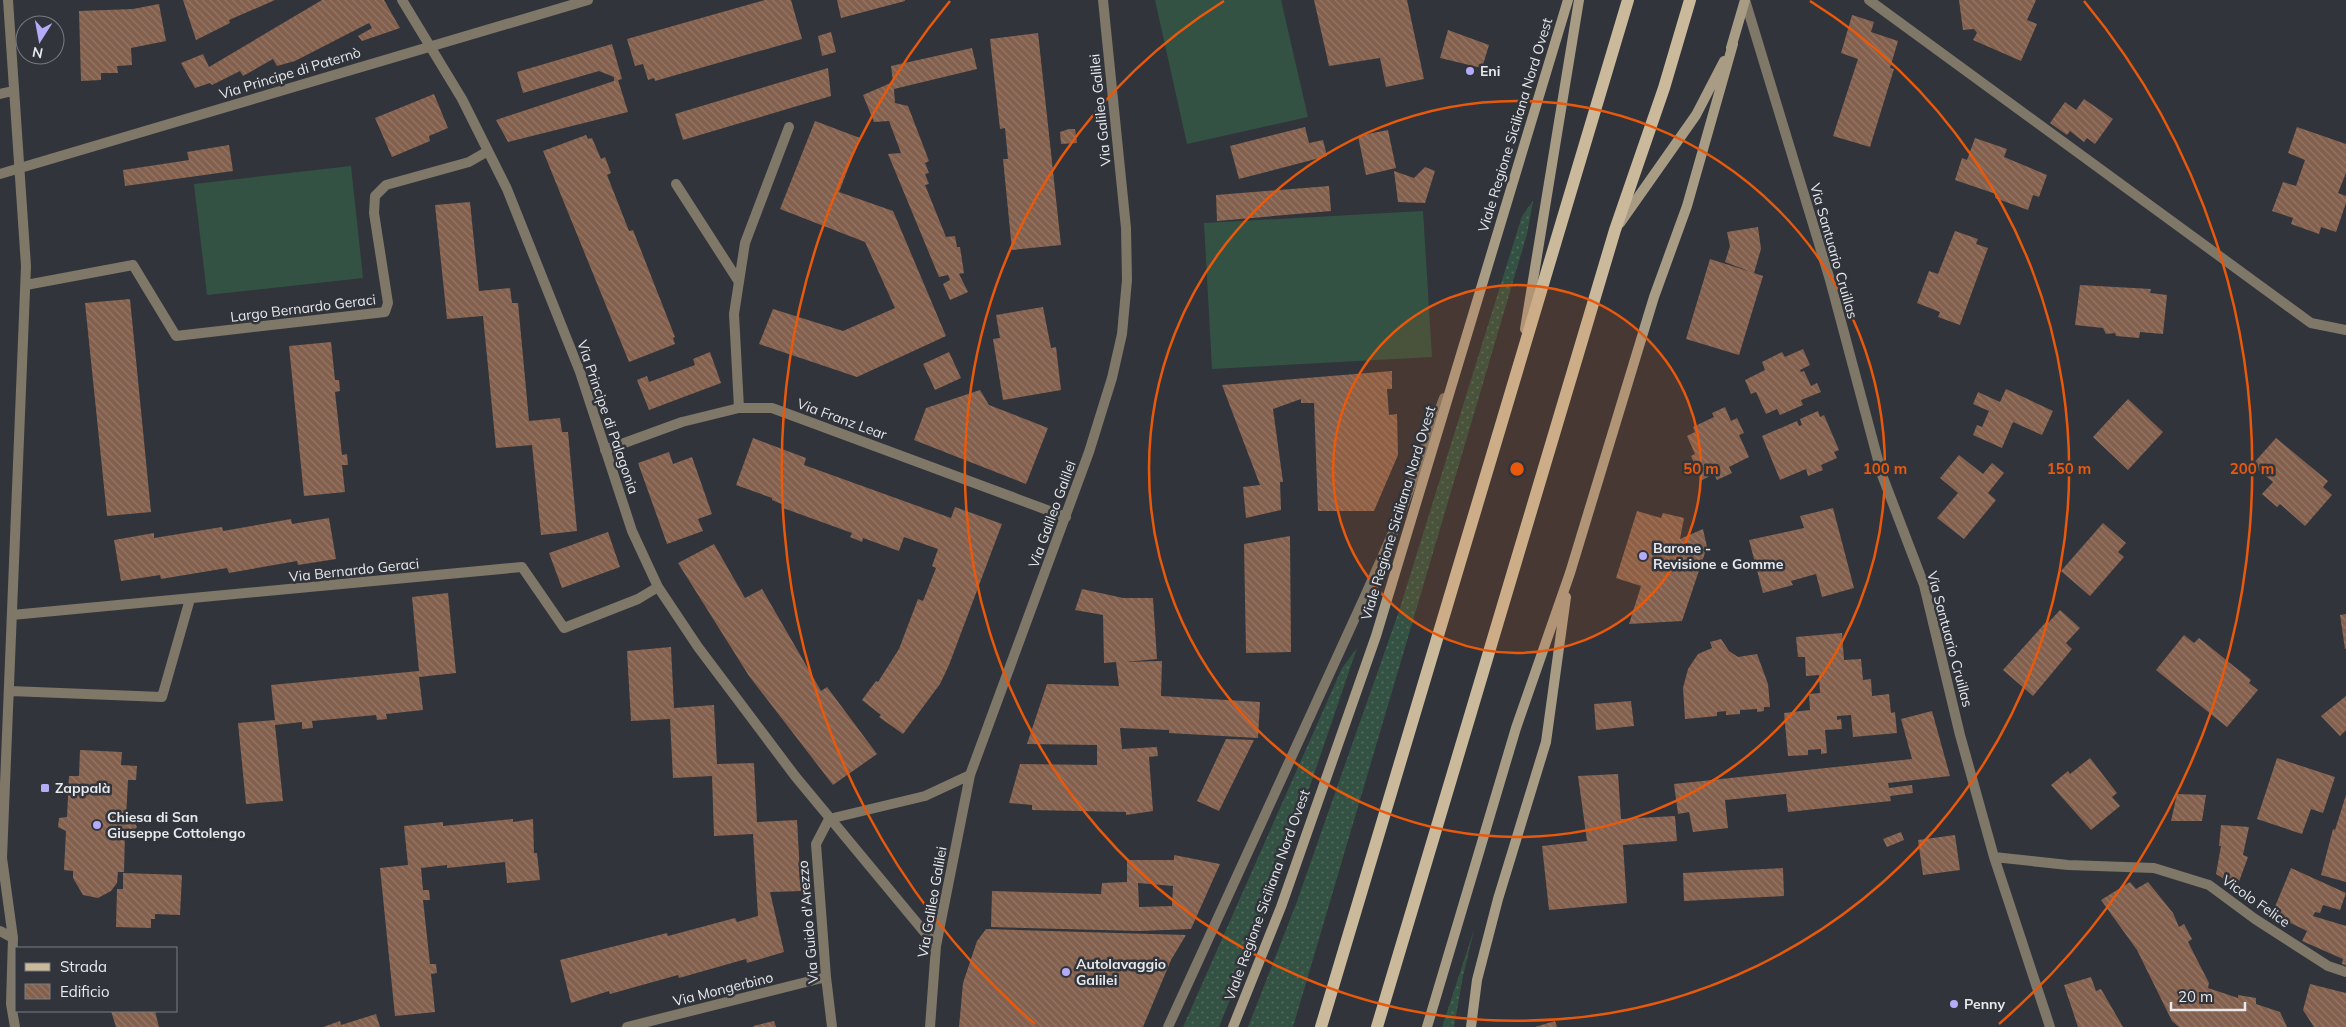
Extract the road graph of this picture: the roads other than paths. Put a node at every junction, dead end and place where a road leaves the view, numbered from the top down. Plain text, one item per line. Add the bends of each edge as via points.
1 (8, 0) edge
2 (402, 0) edge
3 (588, 0) edge
4 (1103, 0) edge
5 (1568, 0) edge
6 (1579, 0) edge
7 (1628, 0) edge
8 (1690, 0) edge
9 (1745, 0) edge
10 (1869, 0) edge
11 (1733, 44) junction
12 (429, 45) junction
13 (12, 91) junction
14 (0, 94) edge
15 (789, 127) dead end
16 (488, 151) junction
17 (18, 169) junction
18 (0, 174) edge
19 (676, 184) dead end
20 (1615, 230) junction
21 (739, 282) junction
22 (26, 285) junction
23 (1470, 327) junction
24 (2346, 330) edge
25 (1518, 372) junction
26 (739, 408) junction
27 (605, 450) junction
28 (1066, 517) junction
29 (1570, 573) junction
30 (658, 587) junction
31 (190, 599) junction
32 (12, 615) junction
33 (10, 691) junction
34 (970, 775) junction
35 (829, 819) junction
36 (1, 837) edge
37 (1994, 857) junction
38 (1, 862) edge
39 (5, 906) edge
40 (0, 931) edge
41 (13, 938) junction
42 (936, 946) junction
43 (2346, 972) edge
44 (826, 977) junction
45 (15, 1027) edge
46 (627, 1027) edge
47 (832, 1027) edge
48 (930, 1027) edge
49 (1168, 1027) edge
50 (1233, 1027) edge
51 (1321, 1027) edge
52 (1377, 1027) edge
53 (1428, 1027) edge
54 (1472, 1027) edge
55 (2050, 1027) edge

1 - 13 street
2 - 12 street, Via Principe di Palagonia
3 - 12 street, Via Principe di Paternò
4 - 28 street, Via Galileo Galilei via 1126,228 1127,280 1122,334 1112,378
5 - 23 street, Viale Regione Siciliana Nord Ovest
6 - 25 street
7 - 25 main road
8 - 20 main road via 1664,88
9 - 11 street
9 - 37 street, Via Santuario Cruillas via 1830,280 1882,475 1924,584 1960,735
10 - 24 street via 2311,323
11 - 20 street via 1696,115
11 - 29 street via 1687,206 1654,297
12 - 16 street, Via Principe di Palagonia via 462,99
12 - 17 street, Via Principe di Paternò
13 - 14 street
13 - 17 street
15 - 21 street via 745,243
16 - 22 street, Largo Bernardo Geraci via 469,162 386,185 375,196 374,213 388,303 385,312 176,336 133,265
16 - 27 street, Via Principe di Palagonia via 524,229 580,372
17 - 18 street, Via Principe di Paternò
17 - 22 street
19 - 21 street
20 - 52 main road
21 - 26 street via 734,314
22 - 32 street
23 - 49 street via 1392,535
23 - 50 street, Viale Regione Siciliana Nord Ovest via 1376,636 1278,915
25 - 51 main road
26 - 27 street, Via Franz Lear via 682,422
26 - 28 street, Via Franz Lear via 772,408
27 - 30 street, Via Principe di Palagonia via 632,531
28 - 34 street, Via Galileo Galilei
29 - 53 street via 1516,728
29 - 54 street via 1546,742 1498,899 1477,980
30 - 31 street, Via Bernardo Geraci via 564,628 522,567
30 - 35 street, Via Principe di Palagonia via 698,647
31 - 32 street, Via Bernardo Geraci
31 - 33 street via 162,697
32 - 33 street
33 - 36 street
34 - 35 street via 925,796
34 - 42 street, Via Galileo Galilei
35 - 42 street, Via Principe di Palagonia
35 - 44 street, Via Guido d'Arezzo via 816,844
36 - 38 street
37 - 43 street, Vicolo Felice via 2068,865 2154,868 2209,884 2254,919 2320,961
37 - 55 street, Via Santuario Cruillas
38 - 39 street
39 - 41 street
40 - 41 street
41 - 45 street via 11,1004
42 - 48 street, Via Galileo Galilei
44 - 46 street, Via Mongerbino
44 - 47 street, Via Guido d'Arezzo

